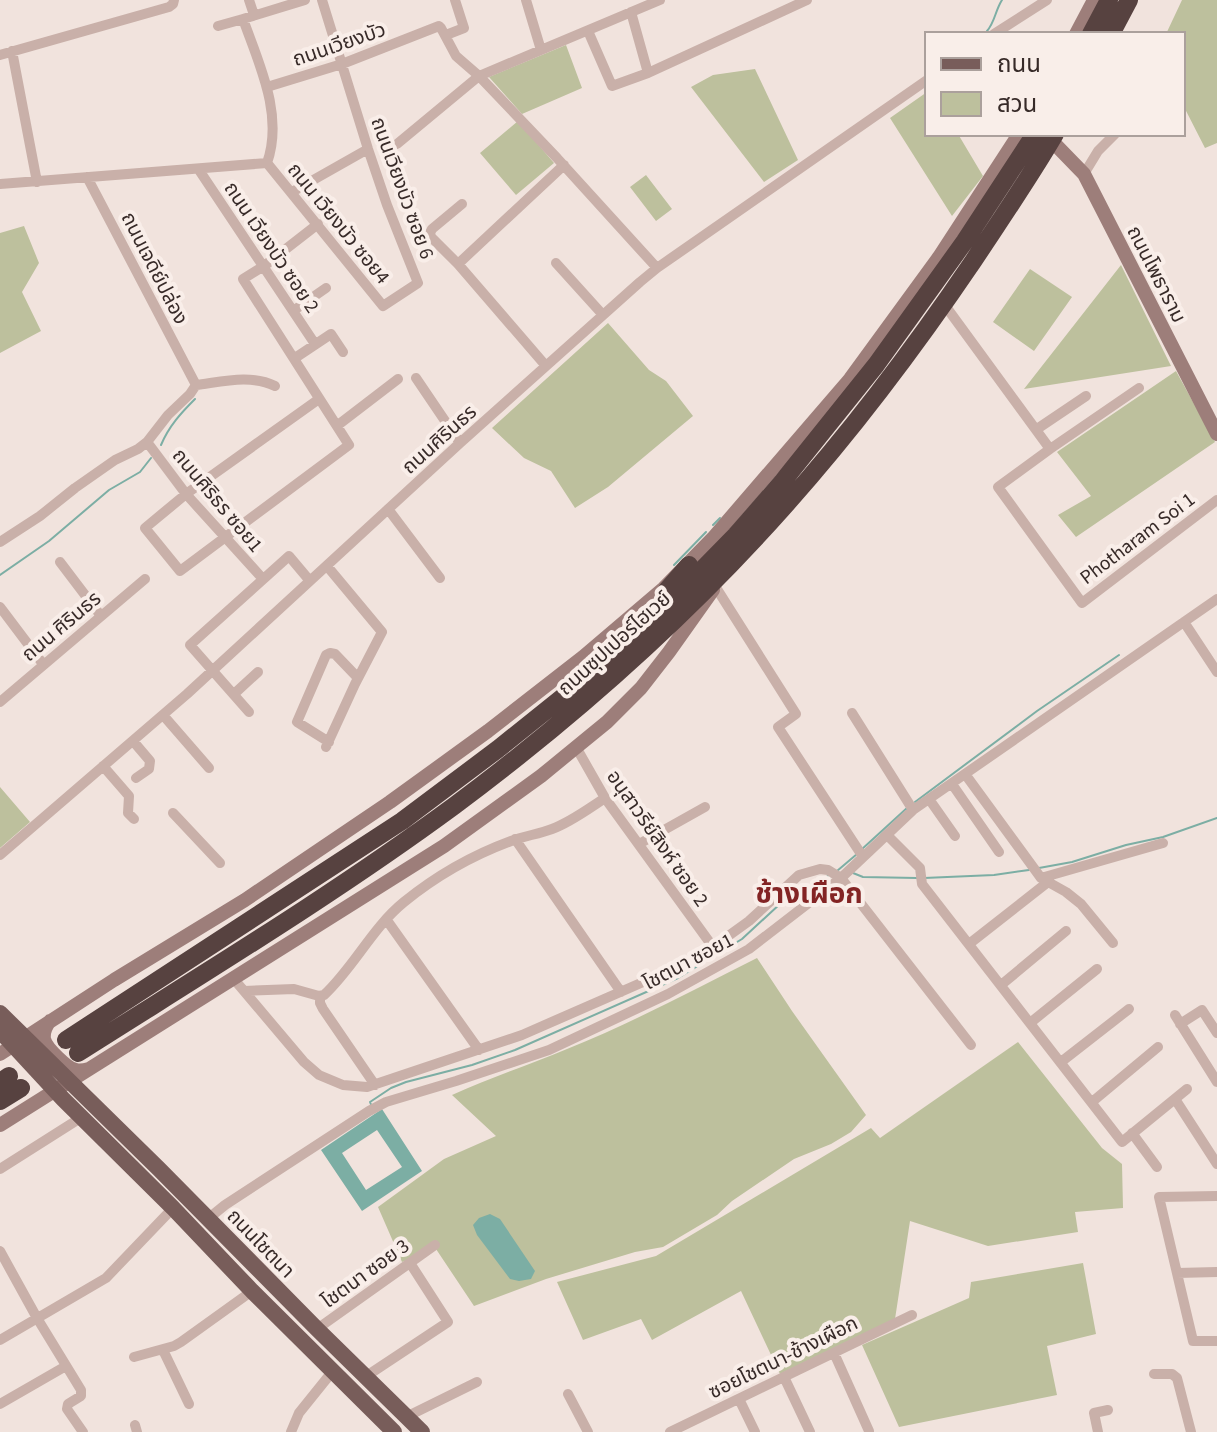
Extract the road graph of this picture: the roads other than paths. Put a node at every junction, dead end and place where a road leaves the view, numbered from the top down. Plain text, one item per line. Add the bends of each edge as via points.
1 (174, 0) edge
2 (249, 0) edge
3 (305, 0) edge
4 (322, 0) edge
5 (455, 0) edge
6 (526, 0) edge
7 (660, 0) edge
8 (807, 0) edge
9 (1047, 0) edge
10 (1094, 0) edge
11 (1109, 0) edge
12 (1129, 0) edge
13 (631, 12) junction
14 (248, 17) junction
15 (218, 26) dead end
16 (588, 31) junction
17 (997, 32) edge
18 (1077, 32) edge
19 (1092, 32) edge
20 (1112, 32) edge
21 (446, 35) junction
22 (541, 50) junction
23 (12, 51) junction
24 (0, 55) edge
25 (342, 64) junction
26 (648, 73) junction
27 (479, 76) junction
28 (925, 81) edge
29 (267, 87) junction
30 (1018, 136) edge
31 (1047, 136) edge
32 (1113, 136) edge
33 (397, 144) dead end
34 (368, 149) junction
35 (267, 163) junction
36 (564, 165) junction
37 (199, 170) junction
38 (1084, 174) junction
39 (87, 177) junction
40 (37, 182) junction
41 (0, 184) edge
42 (292, 192) junction
43 (462, 204) dead end
44 (318, 224) junction
45 (965, 241) junction
46 (939, 257) junction
47 (556, 263) dead end
48 (458, 264) junction
49 (264, 266) junction
50 (657, 268) junction
51 (326, 288) dead end
52 (944, 304) junction
53 (383, 306) joint
54 (293, 311) junction
55 (603, 315) junction
56 (315, 344) junction
57 (343, 352) dead end
58 (295, 358) junction
59 (546, 366) junction
60 (416, 378) dead end
61 (398, 379) dead end
62 (193, 381) junction
63 (275, 386) dead end
64 (1139, 388) dead end
65 (1086, 396) dead end
66 (319, 399) junction
67 (338, 425) junction
68 (1037, 429) junction
69 (1217, 434) edge
70 (147, 442) junction
71 (460, 443) junction
72 (1050, 449) junction
73 (186, 494) junction
74 (1217, 500) edge
75 (388, 509) junction
76 (224, 538) junction
77 (0, 542) edge
78 (60, 562) dead end
79 (689, 565) junction
80 (327, 566) junction
81 (727, 568) junction
82 (440, 578) dead end
83 (145, 579) dead end
84 (263, 579) junction
85 (310, 581) junction
86 (715, 586) junction
87 (1217, 599) edge
88 (0, 607) edge
89 (101, 616) junction
90 (1184, 622) junction
91 (609, 660) junction
92 (43, 664) junction
93 (213, 670) junction
94 (258, 672) dead end
95 (1217, 672) edge
96 (358, 678) junction
97 (234, 694) junction
98 (0, 702) edge
99 (249, 712) dead end
100 (852, 713) dead end
101 (163, 715) junction
102 (133, 741) junction
103 (576, 747) junction
104 (103, 766) junction
105 (209, 768) dead end
106 (965, 774) junction
107 (136, 778) dead end
108 (952, 784) junction
109 (605, 798) junction
110 (929, 799) junction
111 (705, 807) dead end
112 (913, 810) junction
113 (173, 813) dead end
114 (134, 819) dead end
115 (887, 835) junction
116 (955, 836) dead end
117 (515, 839) junction
118 (1163, 843) dead end
119 (639, 844) junction
120 (999, 852) dead end
121 (0, 855) edge
122 (863, 857) junction
123 (220, 863) dead end
124 (841, 878) junction
125 (1044, 880) junction
126 (386, 919) junction
127 (1066, 931) dead end
128 (1113, 943) dead end
129 (969, 944) junction
130 (713, 947) junction
131 (1097, 969) dead end
132 (233, 978) junction
133 (1001, 985) junction
134 (244, 991) junction
135 (621, 992) junction
136 (320, 996) junction
137 (1129, 1009) dead end
138 (0, 1013) edge
139 (1213, 1017) edge
140 (50, 1021) junction
141 (1030, 1023) junction
142 (1217, 1033) edge
143 (10, 1043) edge
144 (971, 1045) dead end
145 (1158, 1047) dead end
146 (479, 1050) junction
147 (1061, 1062) junction
148 (93, 1068) junction
149 (425, 1068) junction
150 (10, 1082) edge
151 (1217, 1082) edge
152 (375, 1085) junction
153 (63, 1087) junction
154 (431, 1088) junction
155 (1187, 1089) dead end
156 (1175, 1099) junction
157 (0, 1101) edge
158 (1092, 1102) junction
159 (33, 1105) junction
160 (82, 1117) junction
161 (0, 1125) edge
162 (1132, 1133) junction
163 (1217, 1164) edge
164 (1157, 1167) dead end
165 (0, 1169) edge
166 (1217, 1196) edge
167 (173, 1208) junction
168 (209, 1218) junction
169 (435, 1245) dead end
170 (0, 1251) edge
171 (410, 1263) junction
172 (4, 1271) edge
173 (1217, 1272) edge
174 (1177, 1273) junction
175 (252, 1291) junction
176 (912, 1315) dead end
177 (37, 1318) junction
178 (317, 1329) junction
179 (0, 1340) edge
180 (1217, 1341) edge
181 (163, 1350) junction
182 (834, 1353) junction
183 (134, 1357) dead end
184 (66, 1366) junction
185 (332, 1372) junction
186 (1154, 1374) dead end
187 (365, 1377) junction
188 (784, 1377) junction
189 (477, 1382) dead end
190 (568, 1394) dead end
191 (739, 1399) junction
192 (0, 1404) edge
193 (189, 1404) dead end
194 (1108, 1410) dead end
195 (406, 1417) junction
196 (869, 1431) edge
197 (83, 1432) edge
198 (291, 1432) edge
199 (394, 1432) edge
200 (422, 1432) edge
201 (588, 1432) edge
202 (670, 1432) edge
203 (755, 1432) edge
204 (810, 1432) edge
205 (1098, 1432) edge
206 (1191, 1432) edge

1 - 23 street via 169,7
2 - 14 street
3 - 14 street
4 - 25 street, ถนนเวียงบัว ซอย 6
5 - 21 street via 464,28
6 - 22 street
7 - 13 street
8 - 26 street
9 - 17 street
10 - 18 main road
11 - 19 highway
12 - 20 highway
13 - 16 street
13 - 26 street
14 - 15 street
14 - 29 street
16 - 22 street
16 - 26 street via 612,86
21 - 25 street, ถนนเวียงบัว via 439,26
21 - 27 street via 456,56
22 - 27 street
23 - 24 street
23 - 40 street
25 - 29 street, ถนนเวียงบัว
25 - 34 street, ถนนเวียงบัว ซอย 6
27 - 33 street
27 - 36 street
28 - 50 street, ถนนศิรินธร
29 - 35 street via 273,138
30 - 46 main road
31 - 38 main road, ถนนโพธาราม
31 - 45 highway, ถนนซุปเปอร์ไฮเวย์
31 - 52 highway, ถนนซุปเปอร์ไฮเวย์
32 - 38 street
34 - 42 street
34 - 53 street, ถนนเวียงบัว ซอย 6 via 418,283
35 - 37 street
35 - 42 street, ถนน เวียงบัว ซอย4
36 - 48 street
36 - 50 street
37 - 39 street
37 - 49 street, ถนน เวียงบัว ซอย 2
38 - 69 main road, ถนนโพธาราม
39 - 40 street
39 - 62 street, ถนนเจดีย์ปล่อง
40 - 41 street
42 - 44 street, ถนน เวียงบัว ซอย4
43 - 48 street via 430,233
44 - 49 street
44 - 53 street, ถนน เวียงบัว ซอย4
45 - 46 highway
45 - 91 highway, ถนนซุปเปอร์ไฮเวย์ via 876,365 783,481
46 - 79 main road via 850,379
47 - 55 street
48 - 59 street
49 - 54 street, ถนน เวียงบัว ซอย 2
49 - 58 street via 243,279
50 - 55 street, ถนนศิรินธร
51 - 54 street
52 - 68 street
52 - 81 highway, ถนนซุปเปอร์ไฮเวย์ via 837,446
54 - 56 street, ถนน เวียงบัว ซอย 2
55 - 59 street, ถนนศิรินธร
56 - 57 street via 331,334
56 - 58 street
58 - 66 street
59 - 71 street, ถนนศิรินธร
60 - 71 street
61 - 67 street
62 - 63 street via 259,380
62 - 70 street
64 - 72 street
65 - 68 street
66 - 67 street
66 - 73 street
67 - 76 street via 349,445
68 - 72 street
70 - 73 street, ถนนศิริธร ซอย1
70 - 77 street
71 - 75 street, ถนนศิรินธร
72 - 74 street, Photharam Soi 1 via 998,487 1082,603
73 - 76 street, ถนนศิริธร ซอย1
73 - 76 street via 145,528 180,571
75 - 80 street, ถนนศิรินธร
75 - 82 street
76 - 84 street, ถนนศิริธร ซอย1
78 - 89 street
79 - 91 highway
79 - 140 main road via 583,657 416,784 279,878
80 - 85 street, ถนนศิรินธร
80 - 96 street via 382,632
81 - 86 main road
81 - 91 highway, ถนนซุปเปอร์ไฮเวย์ via 595,691 455,805 298,914 72,1047 402,821
83 - 89 street, ถนน ศิรินธร
84 - 85 street, ถนนศิริธร ซอย1 via 289,556
84 - 93 street, ถนนศิริธร ซอย1 via 190,645
85 - 93 street, ถนนศิรินธร
86 - 103 main road via 641,688
86 - 122 street via 796,714 778,727
87 - 90 street, โชตนา ซอย1
88 - 92 street
89 - 92 street, ถนน ศิรินธร
90 - 95 street
90 - 106 street, โชตนา ซอย1
92 - 98 street, ถนน ศิรินธร
93 - 97 street
93 - 101 street, ถนนศิรินธร
94 - 97 street
96 - 96 street via 328,745 297,722 326,655 335,654
97 - 99 street
100 - 112 street
101 - 102 street, ถนนศิรินธร
101 - 105 street
102 - 104 street, ถนนศิรินธร
102 - 107 street via 150,761 149,769
103 - 109 street, อนุสาวรีย์สิงห์ ซอย 2
103 - 132 main road via 444,846
104 - 114 street via 129,796 128,813
104 - 121 street, ถนนศิรินธร
106 - 108 street, โชตนา ซอย1
106 - 125 street
108 - 110 street, โชตนา ซอย1
108 - 120 street
109 - 117 street via 552,829
109 - 119 street, อนุสาวรีย์สิงห์ ซอย 2
110 - 112 street, โชตนา ซอย1
110 - 116 street
111 - 119 street
112 - 115 street, โชตนา ซอย1
113 - 123 street
115 - 122 street, โชตนา ซอย1
115 - 129 street via 920,868 922,884
117 - 126 street via 445,873
117 - 135 street
118 - 125 street
119 - 130 street, อนุสาวรีย์สิงห์ ซอย 2
122 - 124 street, โชตนา ซอย1
124 - 130 street via 820,869 799,875
124 - 144 street
124 - 154 street, โชตนา ซอย1 via 749,949 668,994 549,1050
125 - 128 street via 1081,904
125 - 129 street
126 - 136 street
126 - 146 street
127 - 133 street
129 - 133 street
130 - 135 street
131 - 141 street
132 - 134 street
132 - 148 main road
133 - 141 street
134 - 136 street via 294,989
134 - 152 street via 319,1075 343,1085
135 - 146 street
136 - 152 street via 320,1005
137 - 147 street
138 - 143 main road
139 - 142 street
139 - 151 street via 1202,1010 1178,1020
140 - 143 main road
140 - 148 main road via 44,1035 47,1045 71,1068
141 - 147 street
143 - 153 main road
143 - 159 main road via 8,1057 19,1061 36,1081
145 - 158 street
146 - 149 street
147 - 158 street
148 - 153 main road
149 - 152 street
149 - 154 street
150 - 157 highway
153 - 159 main road
153 - 160 main road, ถนนโชตนา
153 - 168 main road, ถนนโชตนา
154 - 168 street, โชตนา ซอย1 via 373,1108
155 - 156 street
156 - 162 street
156 - 163 street
158 - 162 street via 1122,1142
159 - 161 main road
160 - 165 street
160 - 167 main road, ถนนโชตนา
162 - 164 street
166 - 174 street via 1159,1197
167 - 175 main road, ถนนโชตนา
167 - 177 street via 106,1278
168 - 178 main road, ถนนโชตนา
169 - 171 street, โชตนา ซอย 3
170 - 172 street
171 - 178 street, โชตนา ซอย 3
171 - 187 street via 448,1322
172 - 177 street
173 - 174 street
174 - 180 street via 1193,1341
175 - 181 street
175 - 185 main road, ถนนโชตนา
176 - 182 street, ซอยโชตนา-ช้างเผือก
177 - 179 street
177 - 184 street
178 - 187 main road, ถนนโชตนา
181 - 183 street
181 - 193 street
182 - 188 street, ซอยโชตนา-ช้างเผือก
182 - 196 street
184 - 192 street
184 - 197 street via 81,1390 67,1409
185 - 198 street via 299,1413
185 - 199 main road, ถนนโชตนา
186 - 206 street via 1177,1378
187 - 195 main road, ถนนโชตนา
188 - 191 street, ซอยโชตนา-ช้างเผือก
188 - 204 street
189 - 195 street
190 - 201 street
191 - 202 street, ซอยโชตนา-ช้างเผือก
191 - 203 street
194 - 205 street via 1094,1413
195 - 200 main road, ถนนโชตนา

